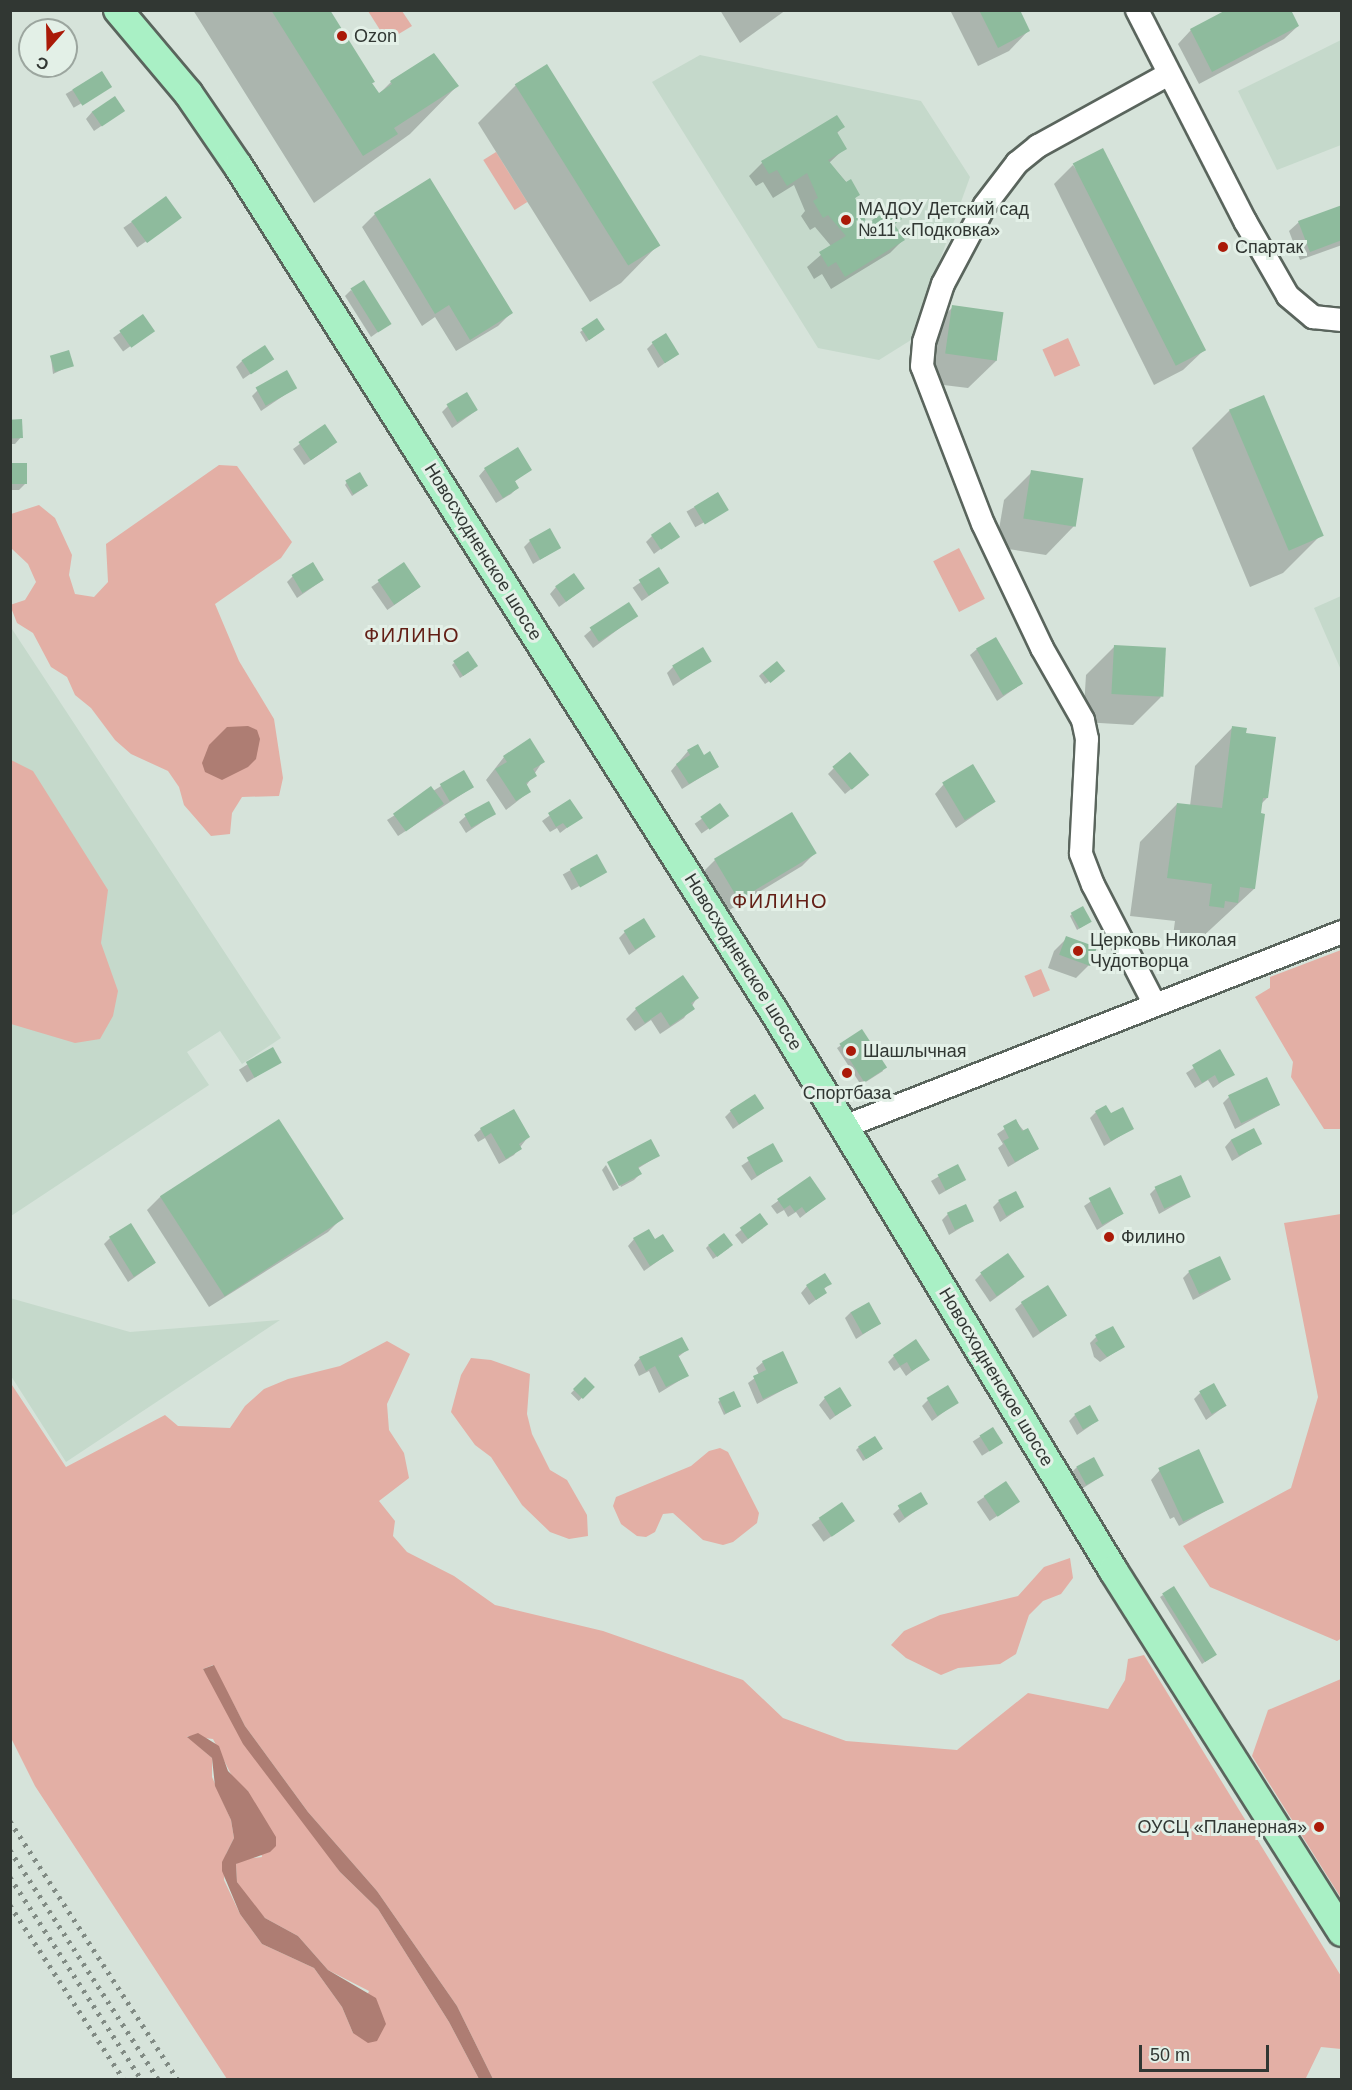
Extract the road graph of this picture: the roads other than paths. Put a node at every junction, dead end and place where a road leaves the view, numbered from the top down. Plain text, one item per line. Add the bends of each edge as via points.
1 (118, 10) edge
2 (1137, 10) edge
3 (1169, 74) junction
4 (1341, 320) edge
5 (1341, 932) edge
6 (1154, 1003) junction
7 (844, 1127) junction
8 (1341, 1932) edge

1 - 7 main road, Новосходненское шоссе via 188,93 238,166
2 - 3 street
3 - 4 street via 1288,296 1313,317
3 - 6 street via 1038,146 1017,163 985,205 943,284 924,342 922,366 983,524 1042,648 1083,720 1087,739 1080,853
5 - 6 street
6 - 7 street
7 - 8 main road, Новосходненское шоссе via 1113,1570

